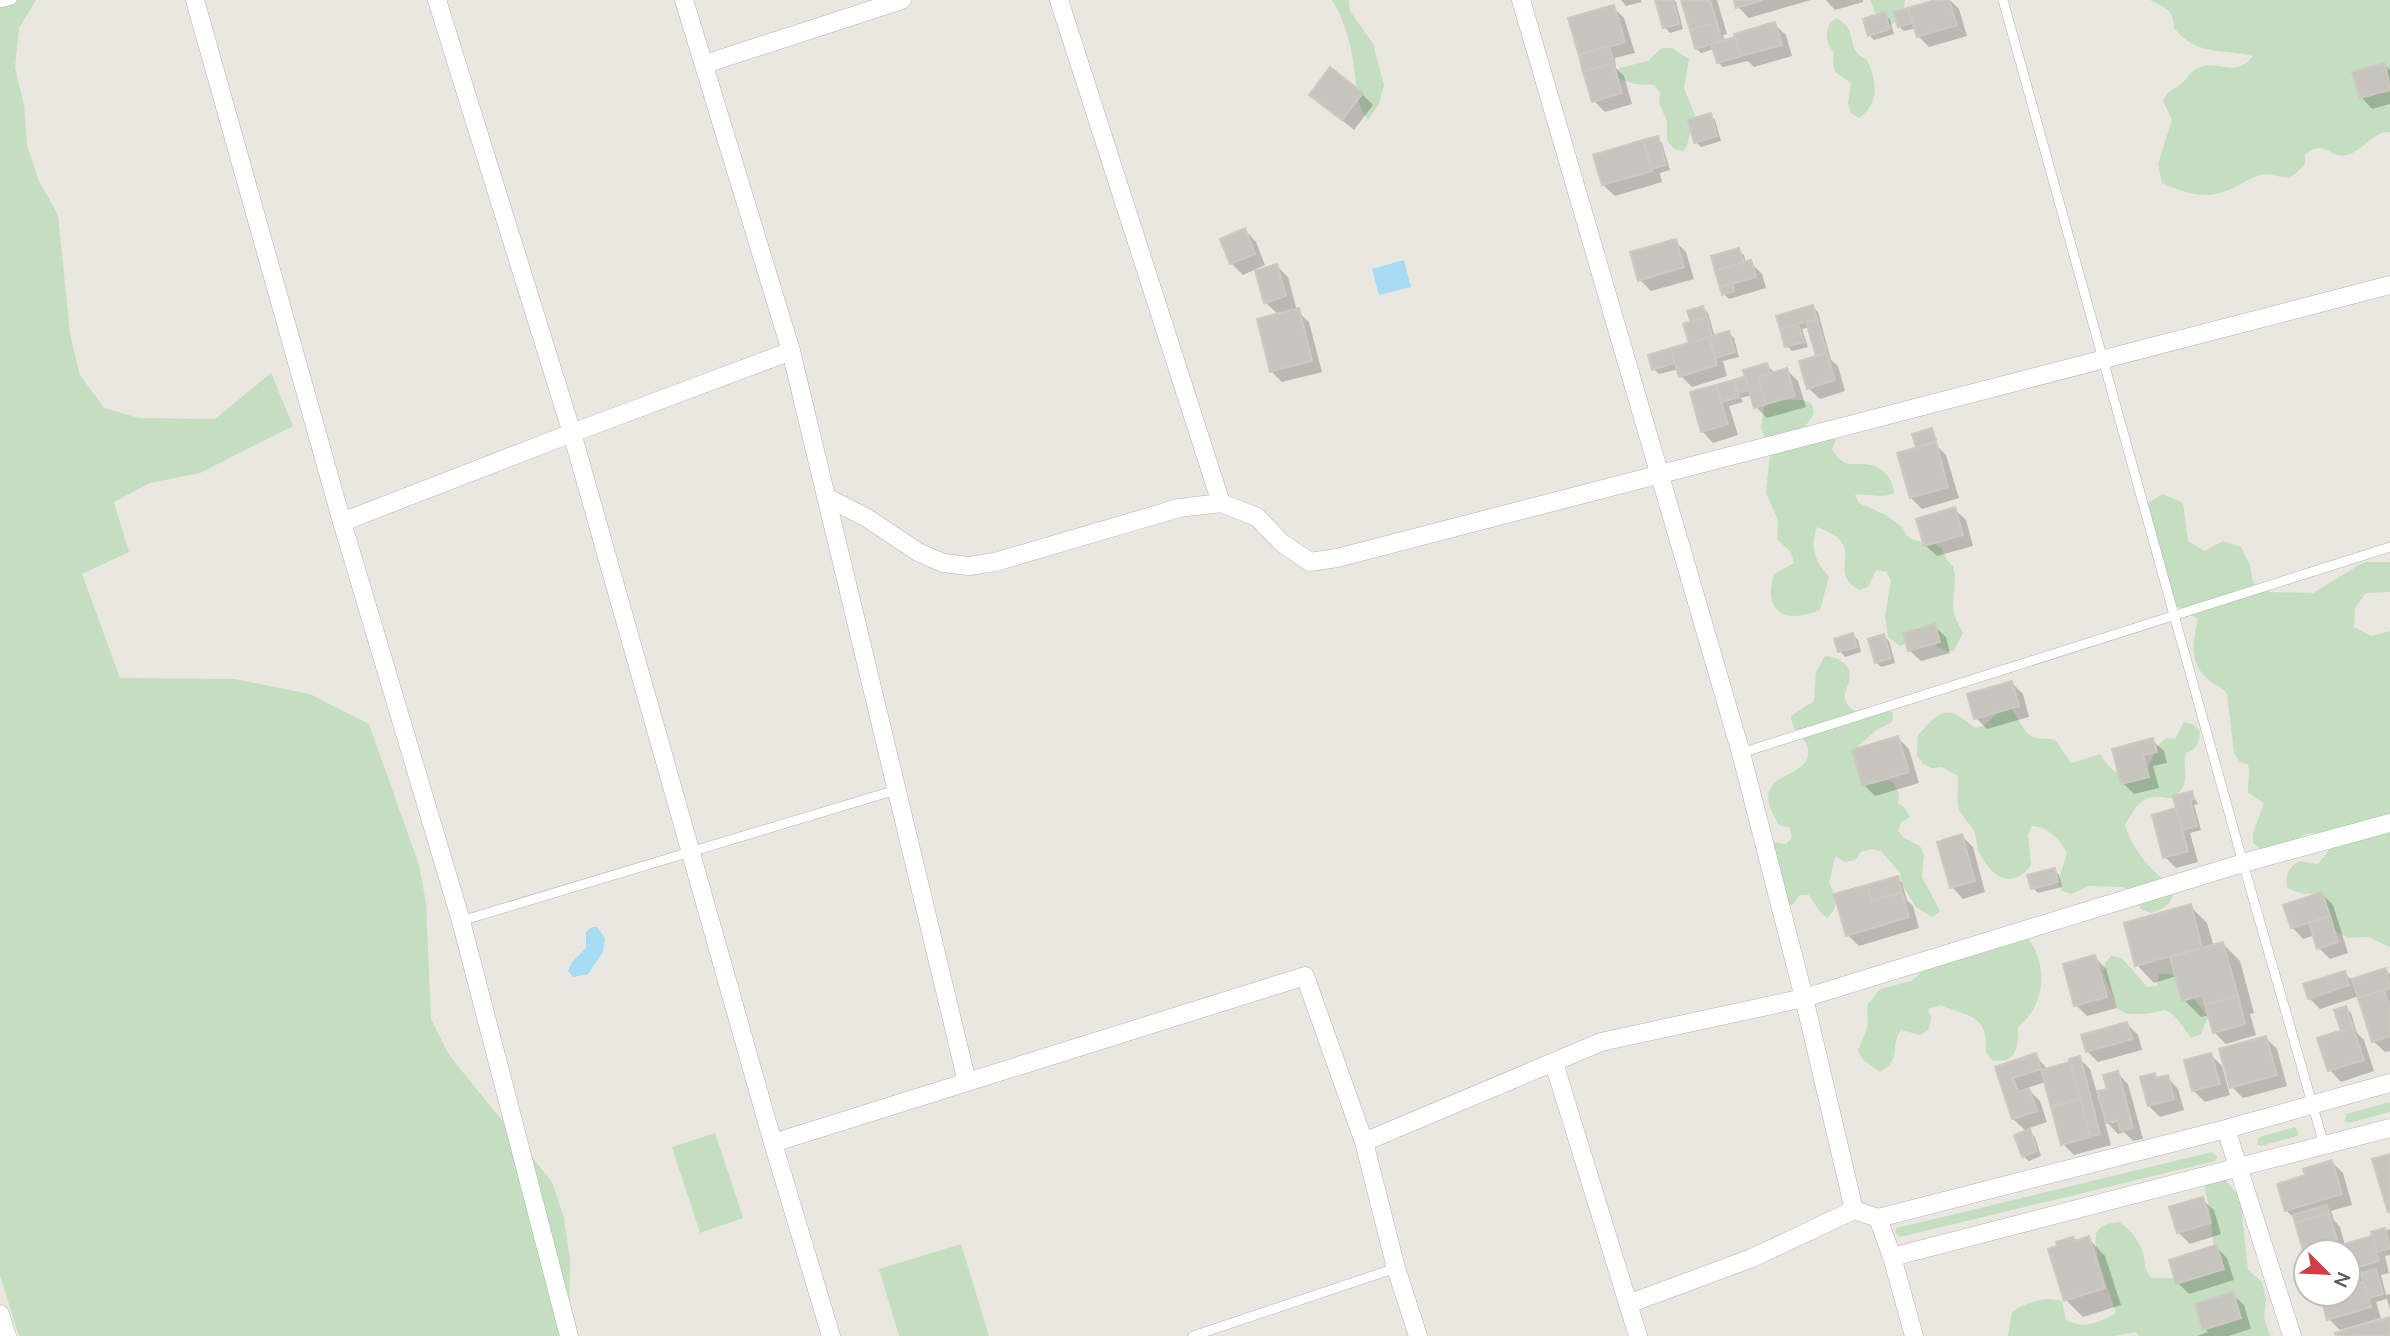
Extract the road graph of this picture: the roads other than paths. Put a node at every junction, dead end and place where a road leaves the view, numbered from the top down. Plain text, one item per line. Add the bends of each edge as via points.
1 (12, 0) edge
2 (195, 0) edge
3 (437, 0) edge
4 (684, 0) edge
5 (902, 0) edge
6 (1059, 0) edge
7 (1521, 0) edge
8 (2003, 0) edge
9 (0, 3) edge
10 (705, 64) junction
11 (2390, 285) edge
12 (791, 351) junction
13 (2104, 359) junction
14 (572, 433) junction
15 (1660, 475) junction
16 (826, 497) junction
17 (1221, 503) junction
18 (342, 522) junction
19 (2390, 547) edge
20 (2175, 615) junction
21 (1741, 753) junction
22 (896, 790) junction
23 (2390, 823) edge
24 (690, 852) junction
25 (2243, 863) junction
26 (461, 921) junction
27 (1804, 998) junction
28 (1554, 1063) junction
29 (967, 1082) junction
30 (2390, 1083) edge
31 (2313, 1104) junction
32 (2390, 1128) edge
33 (2226, 1129) junction
34 (1364, 1142) junction
35 (773, 1143) junction
36 (2325, 1145) junction
37 (2238, 1167) junction
38 (1854, 1210) junction
39 (1878, 1219) junction
40 (1892, 1257) junction
41 (1396, 1268) junction
42 (1628, 1304) junction
43 (0, 1314) edge
44 (7, 1336) edge
45 (569, 1336) edge
46 (831, 1336) edge
47 (1193, 1336) edge
48 (1418, 1336) edge
49 (1638, 1336) edge
50 (1914, 1336) edge
51 (2292, 1336) edge

1 - 9 lane
2 - 18 street
3 - 14 street
4 - 10 street
5 - 10 street
6 - 17 street
7 - 15 street
8 - 13 lane
10 - 12 street
11 - 13 street
12 - 14 street
12 - 16 street
13 - 15 street
13 - 20 lane
14 - 18 street
14 - 24 street
15 - 17 street via 1310,562 1257,517
15 - 21 street
16 - 17 street via 918,552 943,563 969,566 1179,508
16 - 22 street
18 - 26 street
19 - 20 lane
20 - 21 lane
20 - 25 lane
21 - 27 street
22 - 24 lane
22 - 29 street
23 - 25 street
24 - 26 lane
24 - 35 street
25 - 27 street
25 - 31 lane
26 - 45 street
27 - 28 street via 1601,1042
27 - 38 street
28 - 34 street
28 - 42 street
29 - 34 street via 1305,976
29 - 35 street
30 - 31 street
31 - 33 street
31 - 36 lane
32 - 36 street
33 - 37 street
33 - 39 street
34 - 41 street
35 - 46 street
36 - 37 street
37 - 40 street
37 - 51 street
38 - 39 street
38 - 42 street via 1752,1258
39 - 40 street
40 - 50 street
41 - 47 lane
41 - 48 street
42 - 49 street
43 - 44 street

